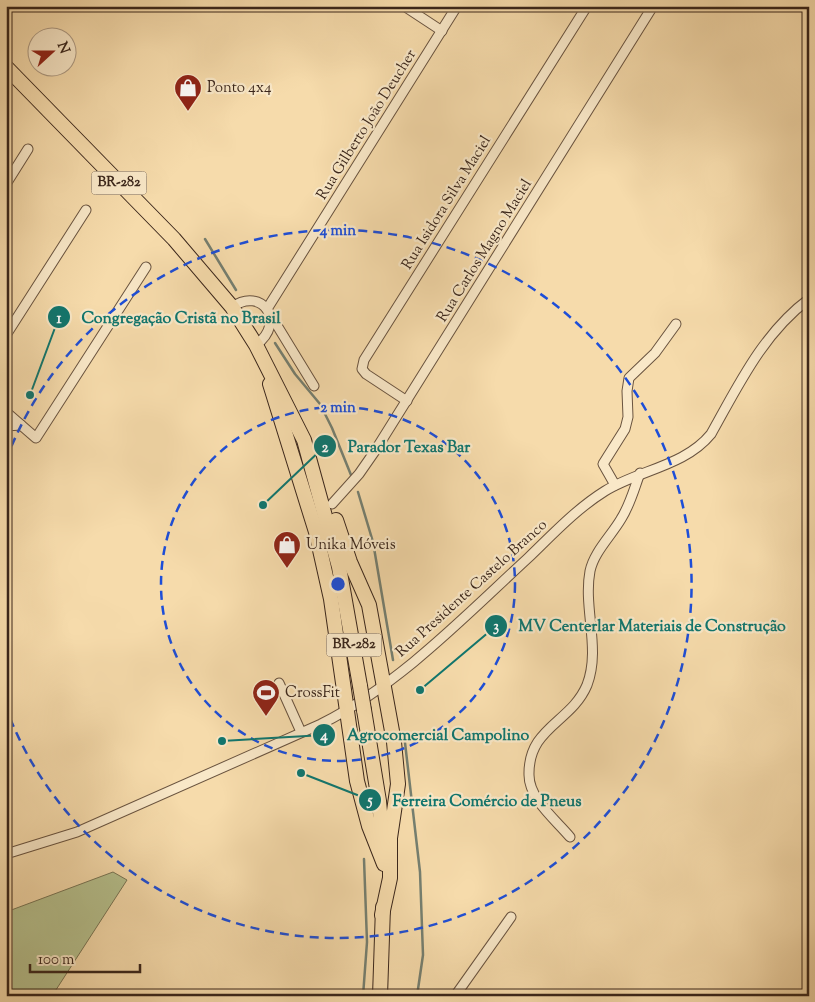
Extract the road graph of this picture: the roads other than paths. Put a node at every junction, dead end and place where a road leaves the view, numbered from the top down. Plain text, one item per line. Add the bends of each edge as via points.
1 (404, 6) edge
2 (457, 6) edge
3 (588, 6) edge
4 (653, 6) edge
5 (442, 31) junction
6 (6, 67) edge
7 (28, 149) dead end
8 (6, 184) edge
9 (86, 210) dead end
10 (146, 267) dead end
11 (809, 299) edge
12 (232, 307) junction
13 (268, 309) junction
14 (676, 324) dead end
15 (6, 336) edge
16 (258, 349) junction
17 (314, 386) dead end
18 (407, 401) junction
19 (6, 412) edge
20 (21, 425) junction
21 (6, 426) edge
22 (304, 440) junction
23 (640, 473) junction
24 (615, 485) junction
25 (332, 504) junction
26 (279, 683) dead end
27 (383, 684) junction
28 (347, 710) junction
29 (301, 732) junction
30 (570, 837) dead end
31 (6, 854) edge
32 (384, 864) junction
33 (382, 915) junction
34 (511, 917) dead end
35 (380, 996) edge
36 (455, 996) edge

1 - 5 street
2 - 5 street, Rua Gilberto João Deucher
3 - 18 street, Rua Isidora Silva Maciel via 364,360 364,373
4 - 18 street, Rua Carlos Magno Maciel
5 - 13 street, Rua Gilberto João Deucher
6 - 12 highway, BR-282 via 174,239
7 - 8 street
9 - 15 street
10 - 20 street via 36,438
11 - 23 street, Rua Presidente Castelo Branco via 780,324 764,344 703,443 684,456
12 - 13 street via 256,301
12 - 16 highway, BR-282
13 - 16 street via 269,333
13 - 17 street
14 - 24 street via 655,353 630,378 625,429 603,464
16 - 22 highway, BR-282
16 - 28 highway via 316,532 331,599
18 - 25 street, Rua Carlos Magno Maciel via 359,474
19 - 20 street
20 - 21 street
22 - 25 highway
22 - 32 highway, BR-282, bridge via 339,567 379,801
23 - 24 street, Rua Presidente Castelo Branco
23 - 30 street via 625,513 590,570 592,657 586,687 568,711 537,741 531,753 529,774 532,791
24 - 27 street, Rua Presidente Castelo Branco via 585,505 462,620
25 - 27 highway via 350,562 369,605
26 - 29 street
27 - 28 street, Rua Presidente Castelo Branco
27 - 33 highway via 398,784 390,838 390,878
28 - 29 street, Rua Presidente Castelo Branco
28 - 32 highway via 359,792
29 - 31 street, Rua Presidente Castelo Branco via 77,832
32 - 33 highway, BR-282
33 - 35 highway, BR-282
34 - 36 street

